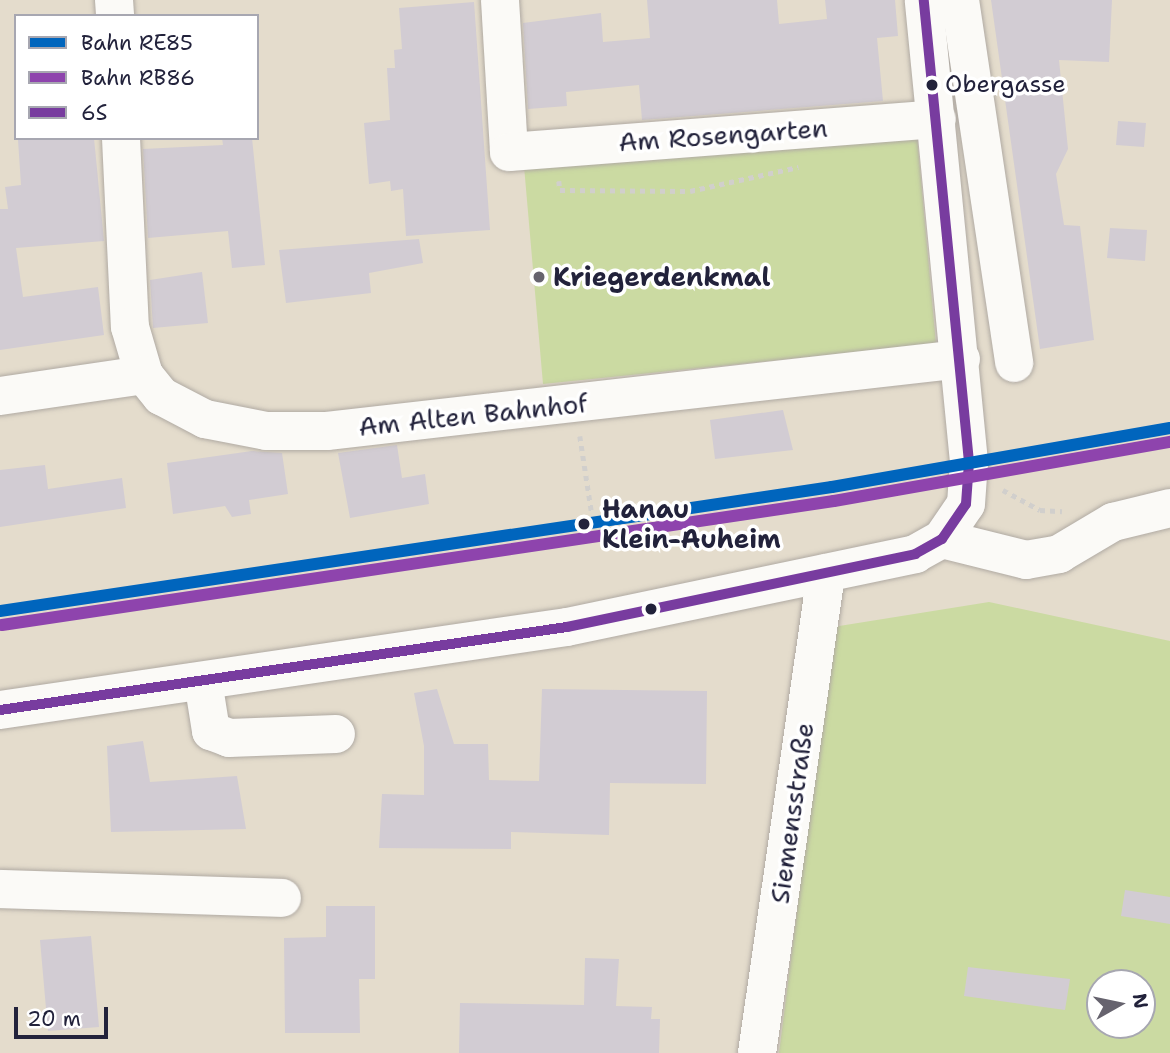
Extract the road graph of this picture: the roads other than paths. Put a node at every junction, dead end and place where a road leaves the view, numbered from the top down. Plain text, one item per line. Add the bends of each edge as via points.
1 (500, 0) edge
2 (924, 0) edge
3 (960, 0) edge
4 (937, 119) junction
5 (121, 140) edge
6 (961, 359) junction
7 (1014, 363) dead end
8 (144, 375) junction
9 (0, 396) edge
10 (1170, 508) edge
11 (942, 539) junction
12 (826, 573) junction
13 (203, 681) junction
14 (0, 710) edge
15 (336, 734) dead end
16 (0, 888) edge
17 (282, 898) dead end
18 (757, 1053) edge

1 - 4 street, Am Rosengarten via 509,152
2 - 4 street
3 - 7 street
4 - 6 street
5 - 8 street via 131,327
6 - 8 street, Am Alten Bahnhof via 327,431 266,431 180,408
6 - 11 street via 984,471
8 - 9 street
10 - 11 street via 1113,522 1059,554 1026,559
11 - 12 street via 915,554
12 - 13 street via 566,627
12 - 18 street, Siemensstraße
13 - 14 street
13 - 15 street via 211,730 229,738
16 - 17 street

